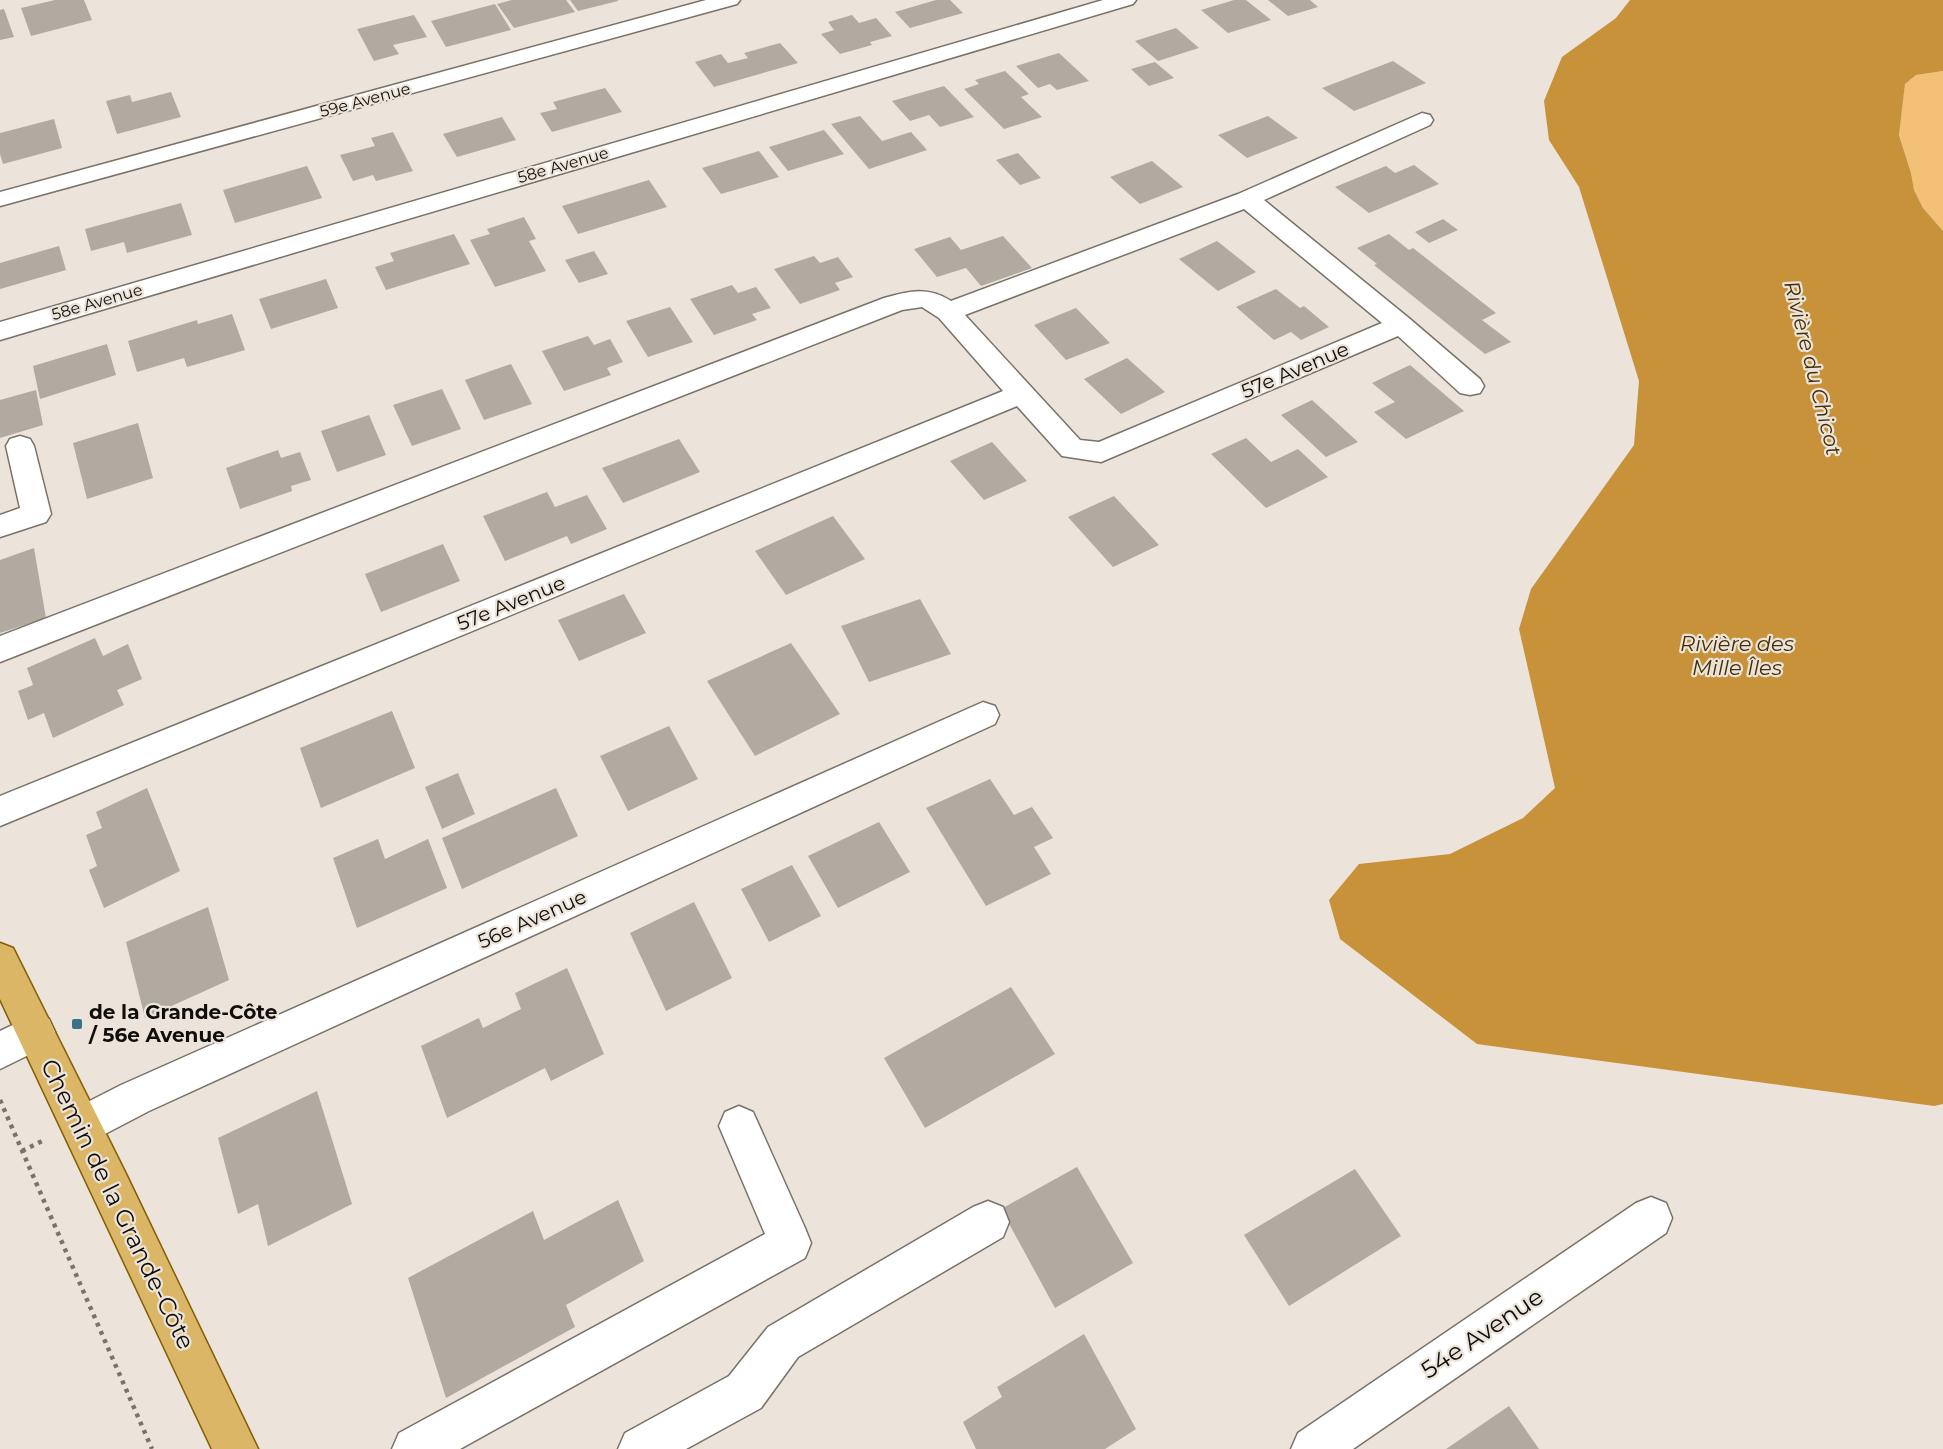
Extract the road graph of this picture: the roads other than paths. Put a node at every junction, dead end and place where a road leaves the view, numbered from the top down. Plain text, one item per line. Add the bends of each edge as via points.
1 (730, 0) edge
2 (1126, 0) edge
3 (1422, 120) dead end
4 (0, 199) edge
5 (1247, 199) junction
6 (948, 312) junction
7 (1401, 325) junction
8 (0, 331) edge
9 (1470, 386) dead end
10 (1021, 394) junction
11 (20, 446) dead end
12 (0, 526) edge
13 (0, 649) edge
14 (983, 715) dead end
15 (0, 811) edge
16 (0, 960) edge
17 (36, 1032) junction
18 (0, 1051) edge
19 (82, 1126) junction
20 (739, 1126) dead end
21 (1651, 1218) dead end
22 (988, 1222) dead end
23 (666, 1443) edge
24 (235, 1449) edge
25 (416, 1449) edge
26 (1314, 1449) edge

1 - 4 street, 59e Avenue
2 - 8 street, 58e Avenue
3 - 5 street
5 - 6 street
5 - 7 street
6 - 10 street, 57e Avenue
6 - 13 street, 57e Avenue via 930,299 893,304
7 - 9 street
7 - 10 street, 57e Avenue via 1101,452 1072,449
10 - 15 street, 57e Avenue
11 - 12 street via 36,514
14 - 19 street, 56e Avenue via 135,1098
16 - 17 main road, Chemin de la Grande-Côte
17 - 18 street
17 - 19 main road, Chemin de la Grande-Côte
19 - 24 main road, Chemin de la Grande-Côte
20 - 25 street via 790,1243
21 - 26 street, 54e Avenue
22 - 23 street via 783,1342 745,1392

